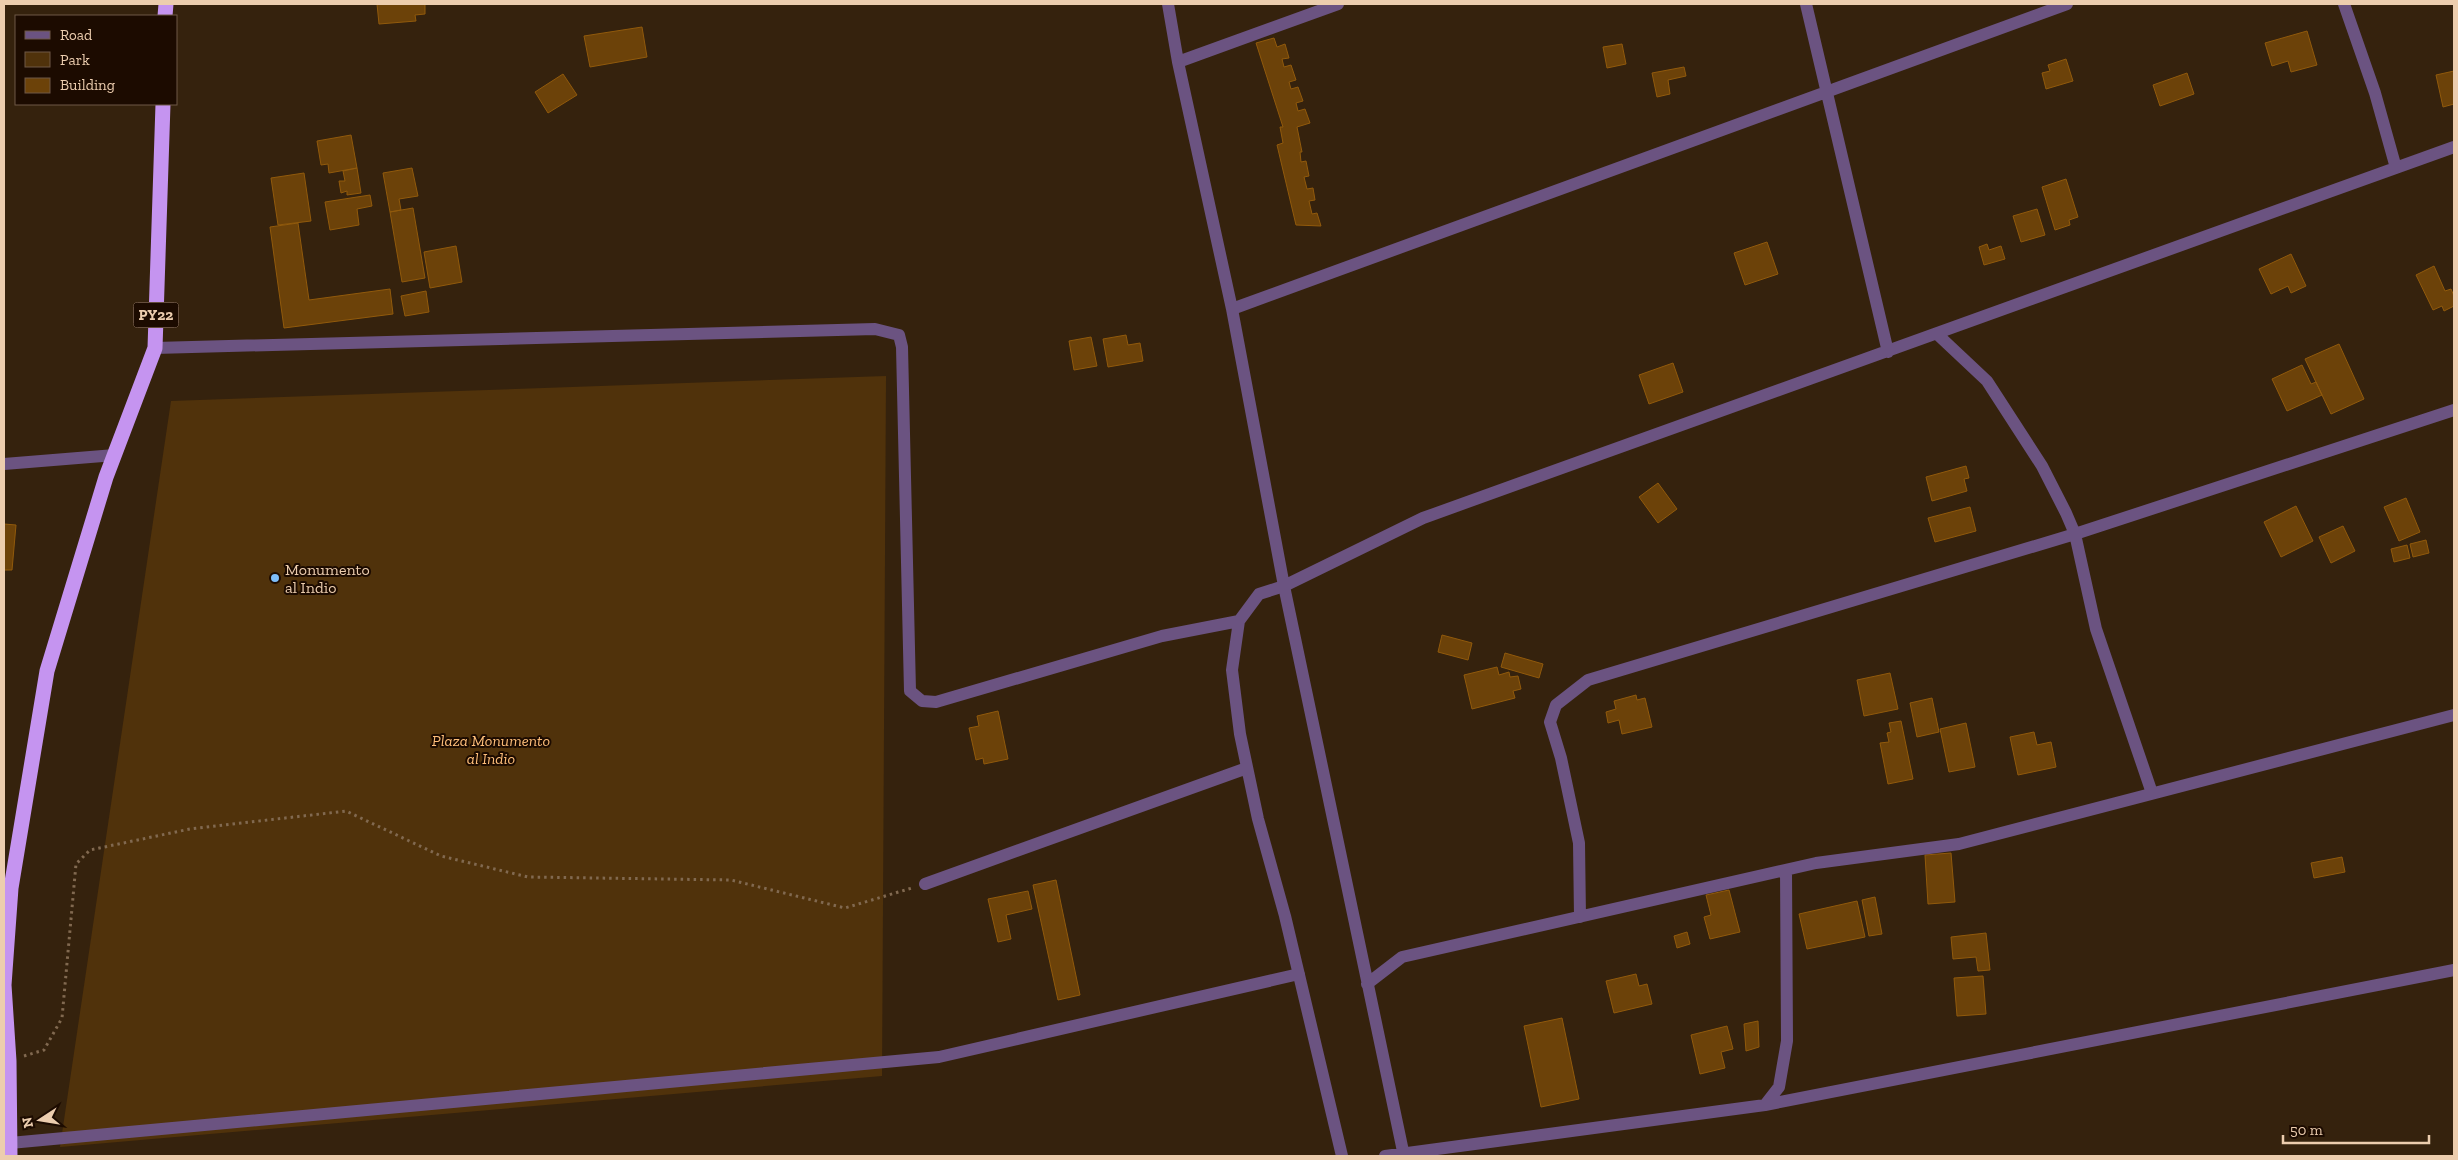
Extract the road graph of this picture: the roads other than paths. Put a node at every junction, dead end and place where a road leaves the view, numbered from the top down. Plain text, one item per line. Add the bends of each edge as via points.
1 (1168, 4) edge
2 (1338, 4) edge
3 (1806, 4) edge
4 (2067, 4) edge
5 (2344, 4) edge
6 (1178, 62) junction
7 (1828, 92) junction
8 (162, 105) edge
9 (2454, 147) edge
10 (2396, 168) junction
11 (1232, 310) junction
12 (1937, 334) junction
13 (155, 348) junction
14 (1888, 352) junction
15 (2454, 410) edge
16 (115, 455) junction
17 (4, 464) edge
18 (2075, 534) junction
19 (1284, 586) junction
20 (1239, 621) junction
21 (2454, 715) edge
22 (1247, 768) junction
23 (2152, 794) junction
24 (1786, 870) junction
25 (925, 884) road end
26 (1580, 917) junction
27 (2454, 970) edge
28 (1299, 974) junction
29 (1368, 984) junction
30 (4, 985) edge
31 (1765, 1105) junction
32 (10, 1150) edge
33 (1403, 1155) edge
34 (1342, 1156) edge
35 (1386, 1156) edge

1 - 6 street
2 - 6 street
3 - 7 street
4 - 7 street
5 - 10 street via 2375,93
6 - 11 street
7 - 11 street
7 - 14 street
8 - 13 highway, PY22
9 - 10 street
10 - 12 street
11 - 19 street
12 - 14 street
12 - 18 street via 1987,381 2042,466
13 - 16 highway, PY22
13 - 20 street via 875,329 899,335 902,347 910,691 922,701 936,702 1162,636
14 - 19 street via 1423,518
15 - 18 street
16 - 17 street
16 - 30 highway, PY22 via 47,671 10,888
18 - 23 street via 2096,629
18 - 26 street via 1588,680 1562,700 1556,705 1550,722 1579,843
19 - 20 street via 1259,594
19 - 29 street
20 - 22 street via 1232,670
21 - 23 street
22 - 25 street
22 - 28 street
23 - 24 street via 1959,844
24 - 26 street
24 - 31 street via 1787,1041 1779,1087
26 - 29 street via 1402,957
27 - 31 street
28 - 32 street via 939,1057
28 - 34 street
29 - 33 street
30 - 32 highway, PY22
31 - 33 street
33 - 35 street

